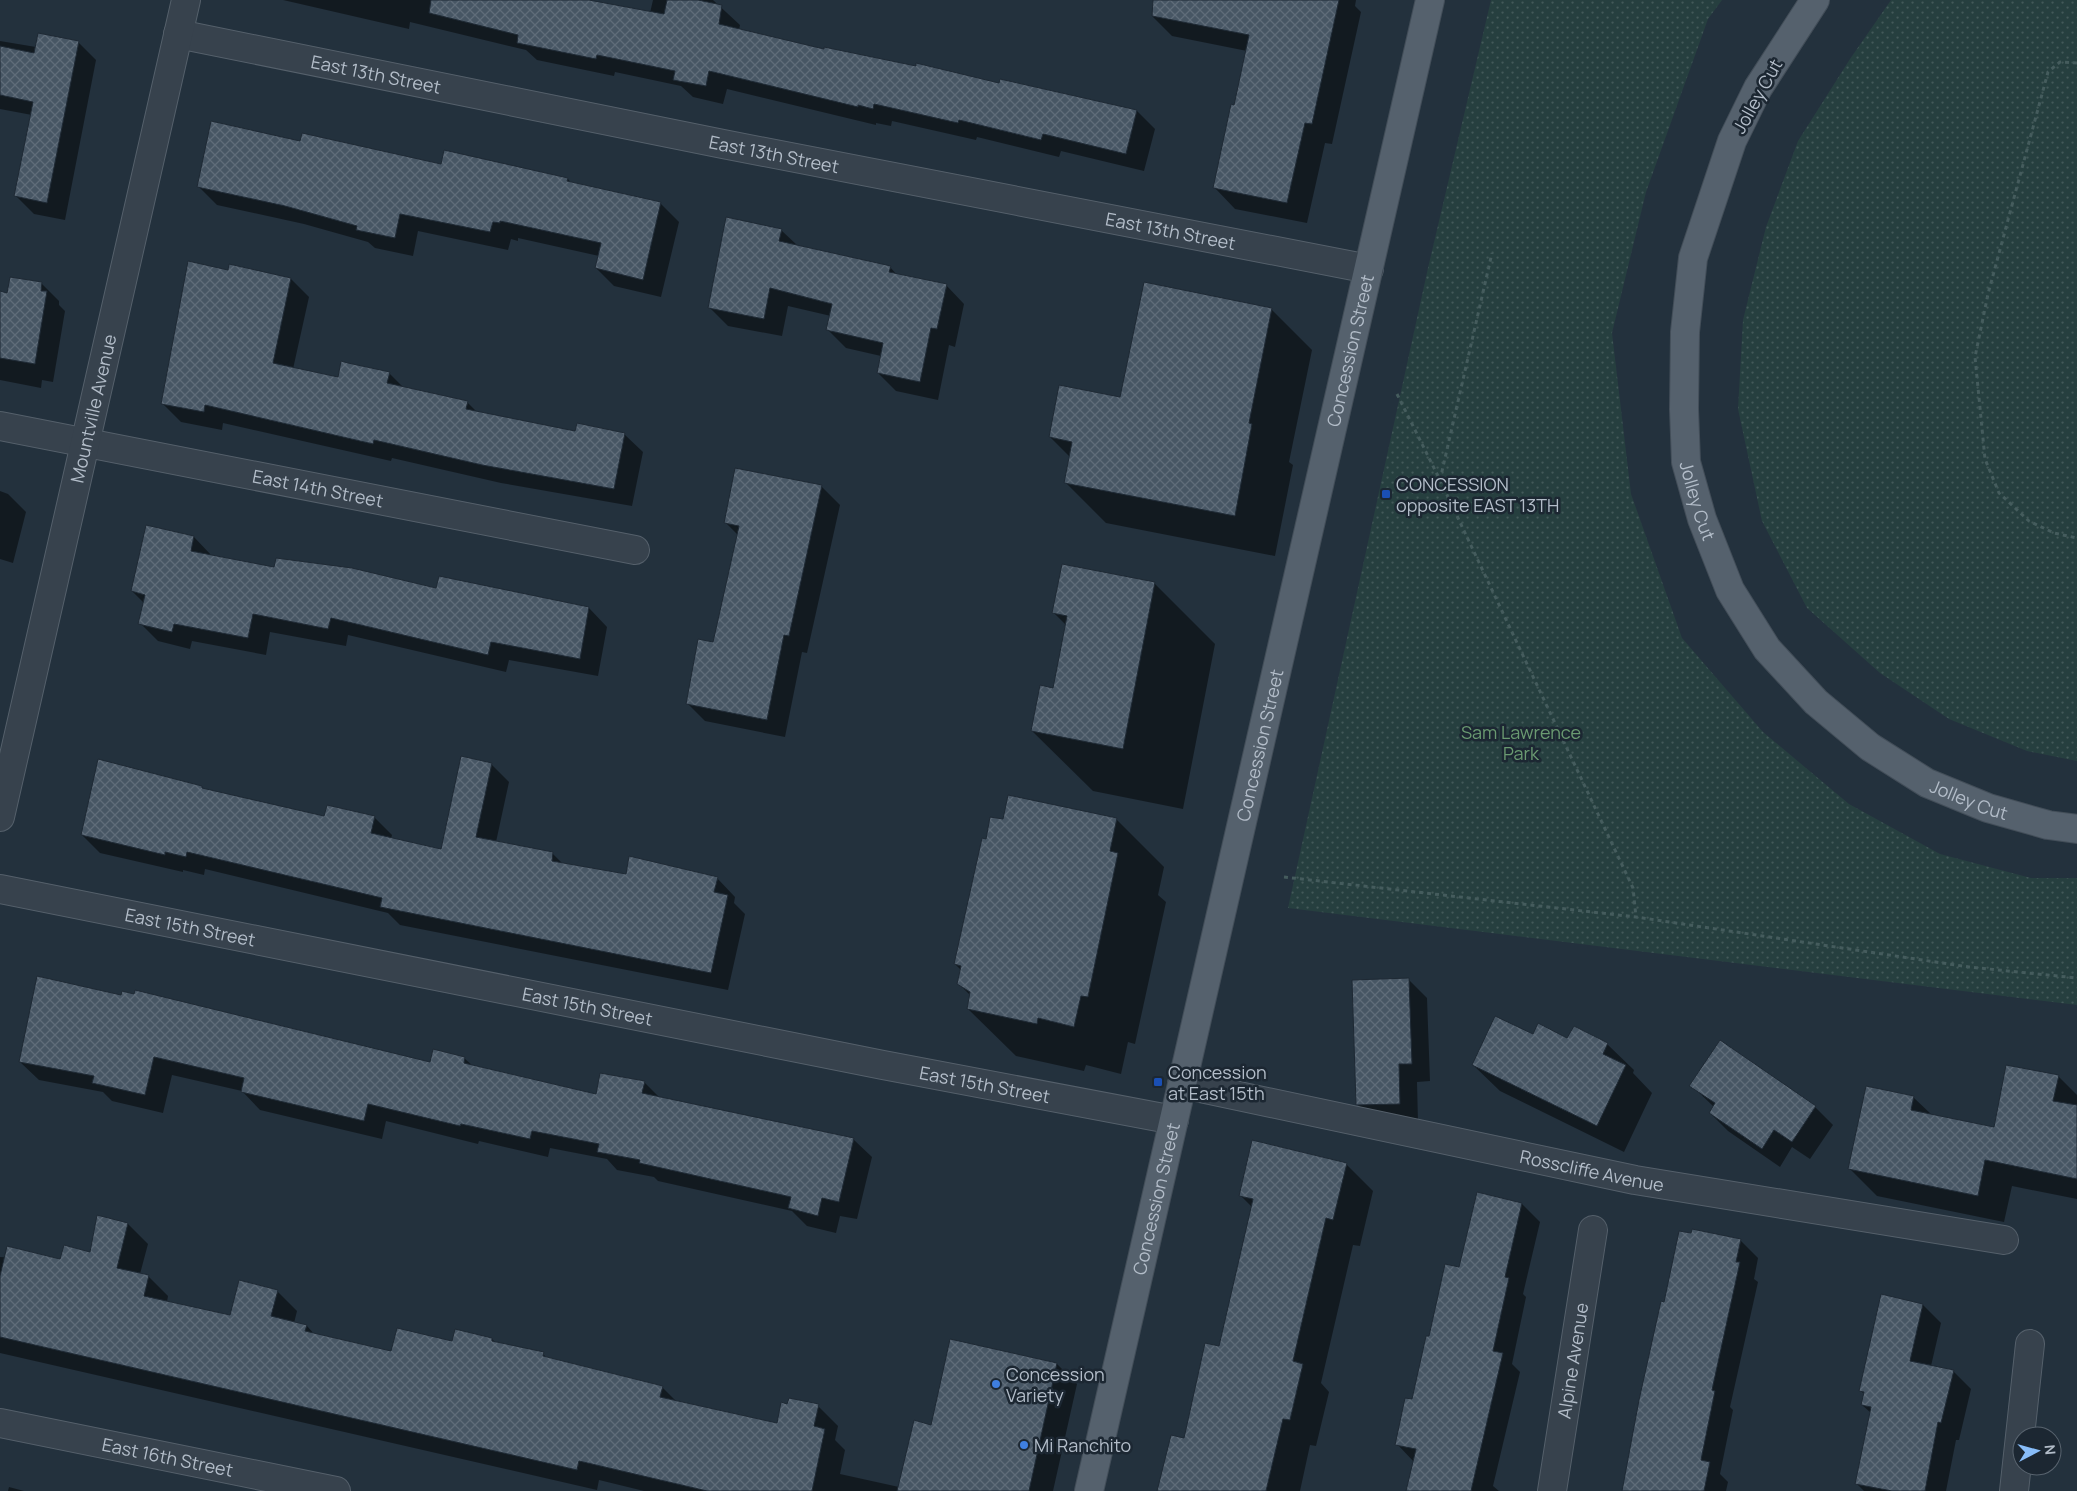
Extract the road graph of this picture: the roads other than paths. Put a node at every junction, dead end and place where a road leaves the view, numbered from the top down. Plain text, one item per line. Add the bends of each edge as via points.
1 (186, 0) edge
2 (1430, 0) edge
3 (1815, 0) edge
4 (178, 34) junction
5 (1369, 269) junction
6 (0, 426) edge
7 (86, 442) junction
8 (635, 550) dead end
9 (0, 817) edge
10 (2077, 829) edge
11 (0, 890) edge
12 (1182, 1084) junction
13 (1174, 1120) junction
14 (1593, 1230) dead end
15 (2004, 1240) dead end
16 (2030, 1344) dead end
17 (0, 1424) edge
18 (336, 1491) edge
19 (1089, 1491) edge
20 (1552, 1491) edge
21 (2014, 1491) edge

1 - 4 street, Mountville Avenue
2 - 5 main road, Concession Street
3 - 10 main road, Jolley Cut via 1758,88 1732,141 1693,258 1685,332 1684,409 1686,462 1702,519 1730,590 1767,649 1816,702 1870,747 1927,783 1988,808 2048,825
4 - 5 street, East 13th Street via 732,146
4 - 7 street, Mountville Avenue
5 - 12 main road, Concession Street
6 - 7 street, East 14th Street
7 - 8 street, East 14th Street
7 - 9 street, Mountville Avenue
11 - 13 street, East 15th Street
12 - 13 main road, Concession Street
12 - 15 street, Rosscliffe Avenue via 1635,1180
13 - 19 main road, Concession Street
14 - 20 street, Alpine Avenue
16 - 21 street
17 - 18 street, East 16th Street

